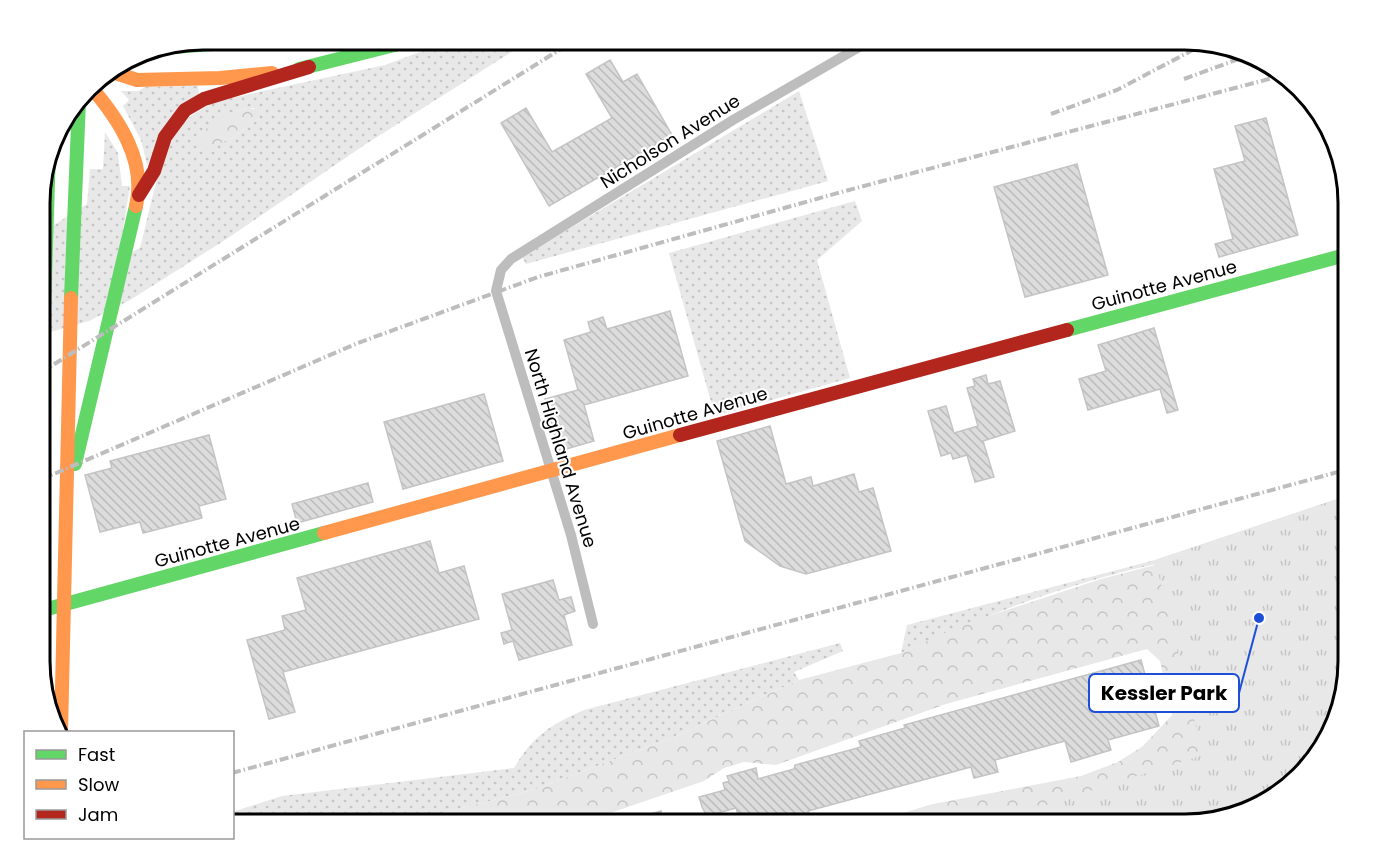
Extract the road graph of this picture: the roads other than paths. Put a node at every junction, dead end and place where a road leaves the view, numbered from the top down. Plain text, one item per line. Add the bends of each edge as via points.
1 (375, 50) edge
2 (854, 50) edge
3 (309, 67) junction
4 (118, 74) edge
5 (96, 92) edge
6 (78, 113) edge
7 (139, 195) junction
8 (1338, 257) edge
9 (496, 283) joint
10 (552, 471) junction
11 (67, 498) junction
12 (50, 609) edge
13 (593, 624) dead end
14 (61, 719) edge

1 - 3 main road
2 - 9 street, Nicholson Avenue via 733,120 511,259
3 - 4 main road via 220,78 136,80
3 - 7 main road via 204,99 185,110 165,137 154,171
5 - 7 main road via 124,130 135,159
6 - 11 main road
7 - 11 main road
8 - 10 main road, Guinotte Avenue
9 - 10 street, North Highland Avenue
10 - 12 main road, Guinotte Avenue
10 - 13 street, North Highland Avenue
11 - 14 main road

